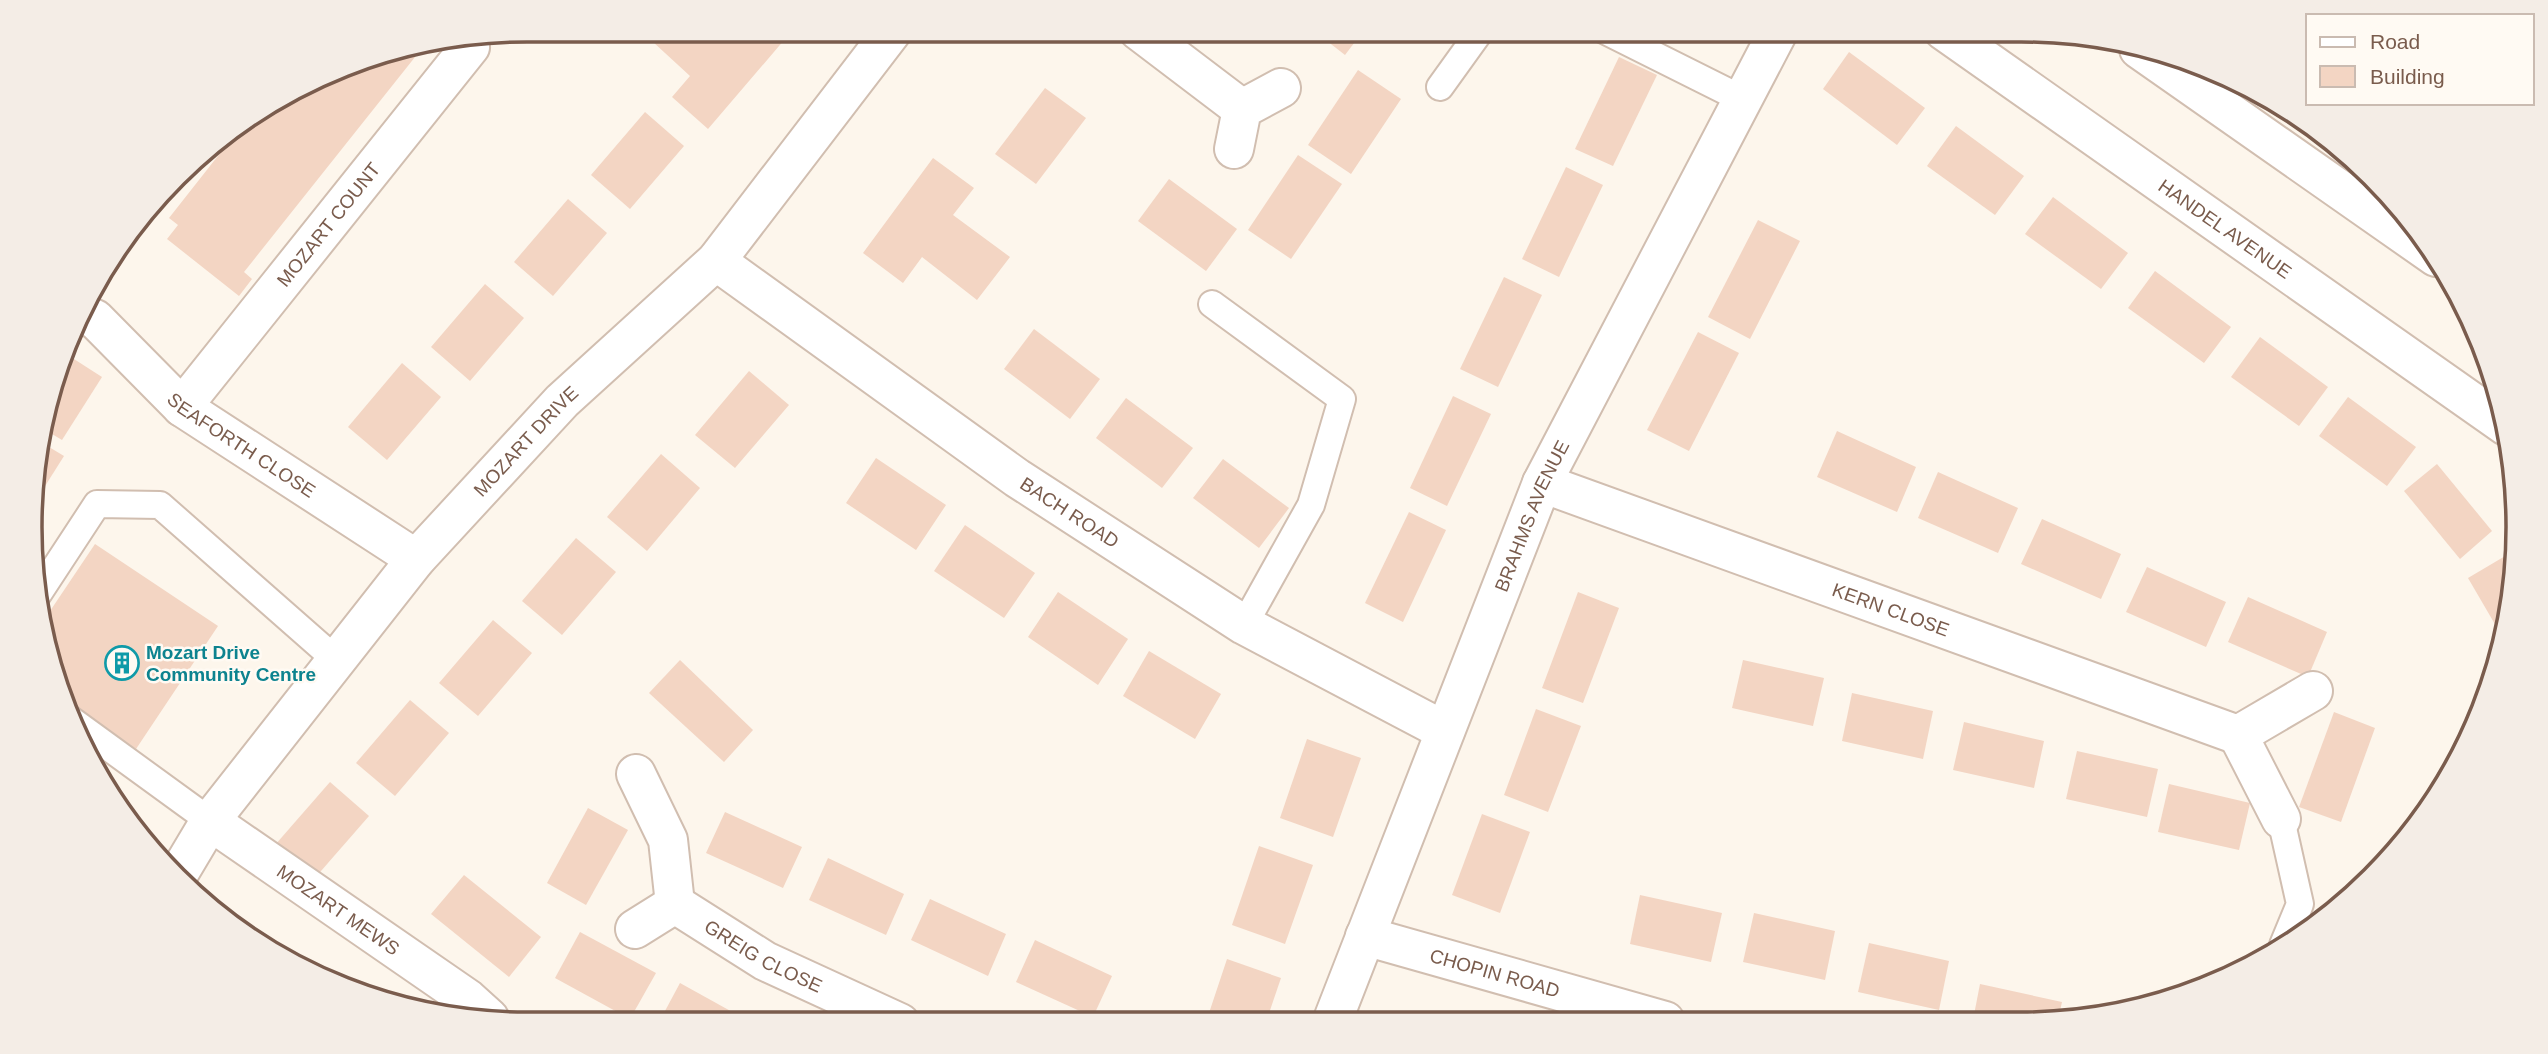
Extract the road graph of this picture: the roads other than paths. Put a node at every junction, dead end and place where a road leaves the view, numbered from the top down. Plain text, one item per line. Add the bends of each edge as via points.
1 (884, 42) edge
2 (1154, 42) edge
3 (1472, 42) edge
4 (1628, 42) edge
5 (1773, 42) edge
6 (1960, 42) edge
7 (470, 45) edge
8 (2158, 62) edge
9 (1440, 87) dead end
10 (1281, 89) dead end
11 (1742, 99) junction
12 (1242, 109) junction
13 (1234, 149) dead end
14 (2411, 240) edge
15 (716, 261) junction
16 (1212, 304) dead end
17 (90, 317) edge
18 (182, 407) junction
19 (2493, 417) edge
20 (1542, 483) junction
21 (416, 559) junction
22 (45, 583) edge
23 (1244, 625) junction
24 (335, 659) junction
25 (2313, 691) dead end
26 (87, 731) edge
27 (1445, 731) junction
28 (2238, 735) junction
29 (636, 774) dead end
30 (2281, 819) joint
31 (210, 821) junction
32 (181, 867) edge
33 (676, 904) junction
34 (635, 929) dead end
35 (2289, 931) edge
36 (1365, 936) junction
37 (481, 997) edge
38 (1594, 1011) edge
39 (876, 1012) edge
40 (1336, 1012) edge

1 - 15 street, MOZART DRIVE
2 - 12 street
3 - 9 lane
4 - 11 lane
5 - 11 street, BRAHMS AVENUE
6 - 19 street, HANDEL AVENUE
7 - 18 street, MOZART COUNT
8 - 14 street
10 - 12 street
11 - 20 street, BRAHMS AVENUE
12 - 13 street
15 - 21 street, MOZART DRIVE via 562,401
15 - 23 street, BACH ROAD via 1017,478
16 - 23 lane via 1342,399 1311,505
17 - 18 street, SEAFORTH CLOSE
18 - 21 street, SEAFORTH CLOSE
20 - 27 street, BRAHMS AVENUE
20 - 28 street, KERN CLOSE
21 - 24 street, MOZART DRIVE
22 - 24 lane via 97,504 160,505
23 - 27 street, BACH ROAD
24 - 31 street, MOZART DRIVE
25 - 28 street
26 - 31 lane
27 - 36 street, BRAHMS AVENUE
28 - 30 street
29 - 33 street via 668,840
30 - 35 lane via 2300,904
31 - 32 street, MOZART DRIVE
31 - 37 street, MOZART MEWS
33 - 34 street
33 - 39 street, GREIG CLOSE via 765,961
36 - 38 street, CHOPIN ROAD
36 - 40 street, BRAHMS AVENUE

